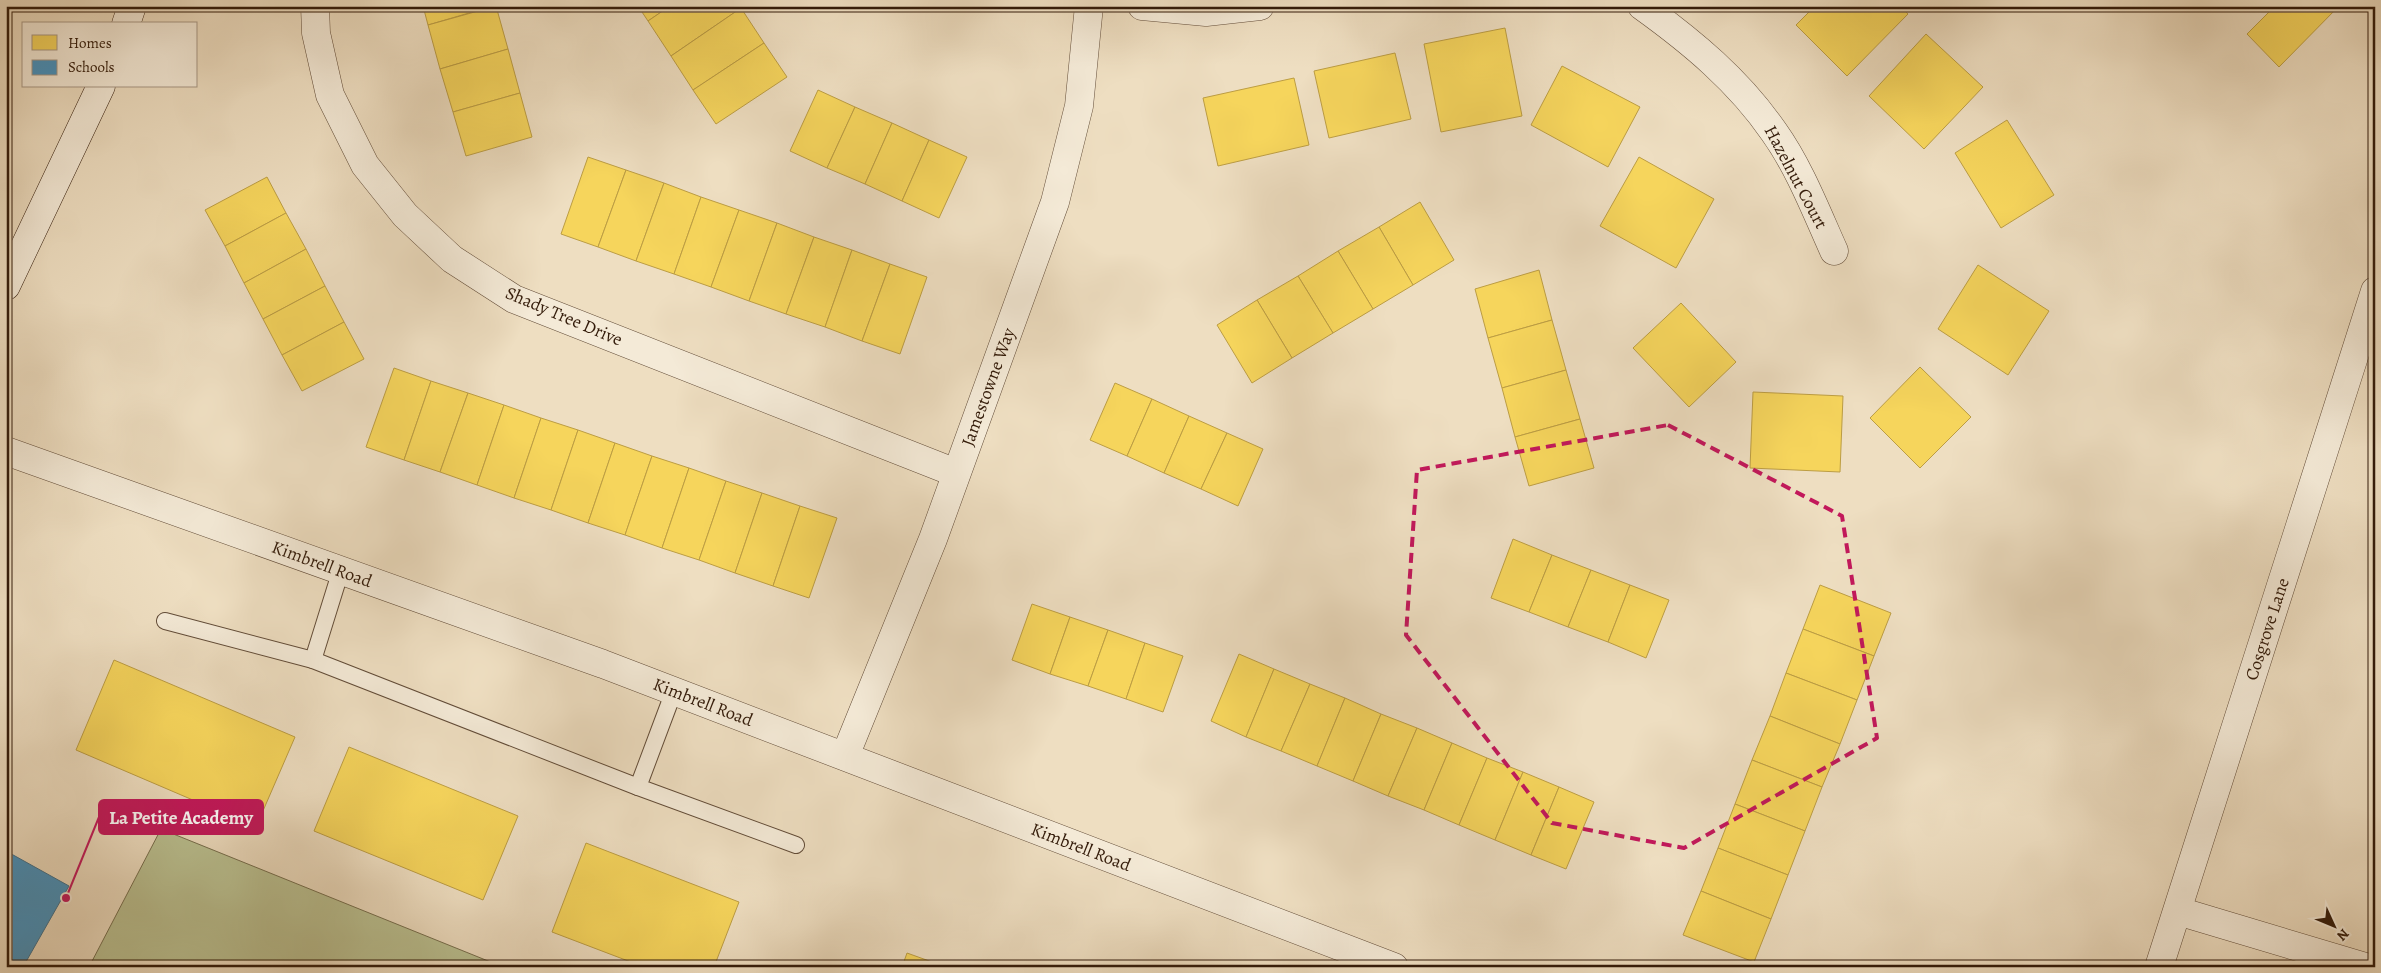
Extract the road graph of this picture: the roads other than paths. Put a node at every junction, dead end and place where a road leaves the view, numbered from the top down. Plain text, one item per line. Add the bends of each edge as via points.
1 (132, 6) edge
2 (315, 6) edge
3 (1089, 6) edge
4 (1142, 6) edge
5 (1260, 6) edge
6 (1642, 6) edge
7 (127, 22) edge
8 (100, 88) edge
9 (1834, 251) dead end
10 (6, 286) edge
11 (2375, 291) edge
12 (6, 451) edge
13 (956, 473) junction
14 (341, 570) junction
15 (165, 621) dead end
16 (313, 660) junction
17 (674, 691) junction
18 (845, 756) junction
19 (638, 787) junction
20 (796, 845) dead end
21 (2178, 911) junction
22 (1394, 967) edge
23 (2159, 967) edge
24 (2365, 967) edge

1 - 7 street
2 - 13 street, Shady Tree Drive via 316,32 330,95 365,165 405,215 452,259 514,299
3 - 13 street, Jamestowne Way via 1079,106 1055,202
4 - 5 street via 1206,12
6 - 9 street, Hazelnut Court via 1713,62 1752,102 1775,133
8 - 10 street
11 - 21 street, Cosgrove Lane
12 - 14 street, Kimbrell Road
13 - 18 street, Jamestowne Way via 933,539
14 - 16 lane
14 - 17 street, Kimbrell Road
15 - 16 lane
16 - 19 lane
17 - 18 street, Kimbrell Road
17 - 19 lane
18 - 22 street, Kimbrell Road
19 - 20 lane
21 - 23 street, Cosgrove Lane
21 - 24 street

